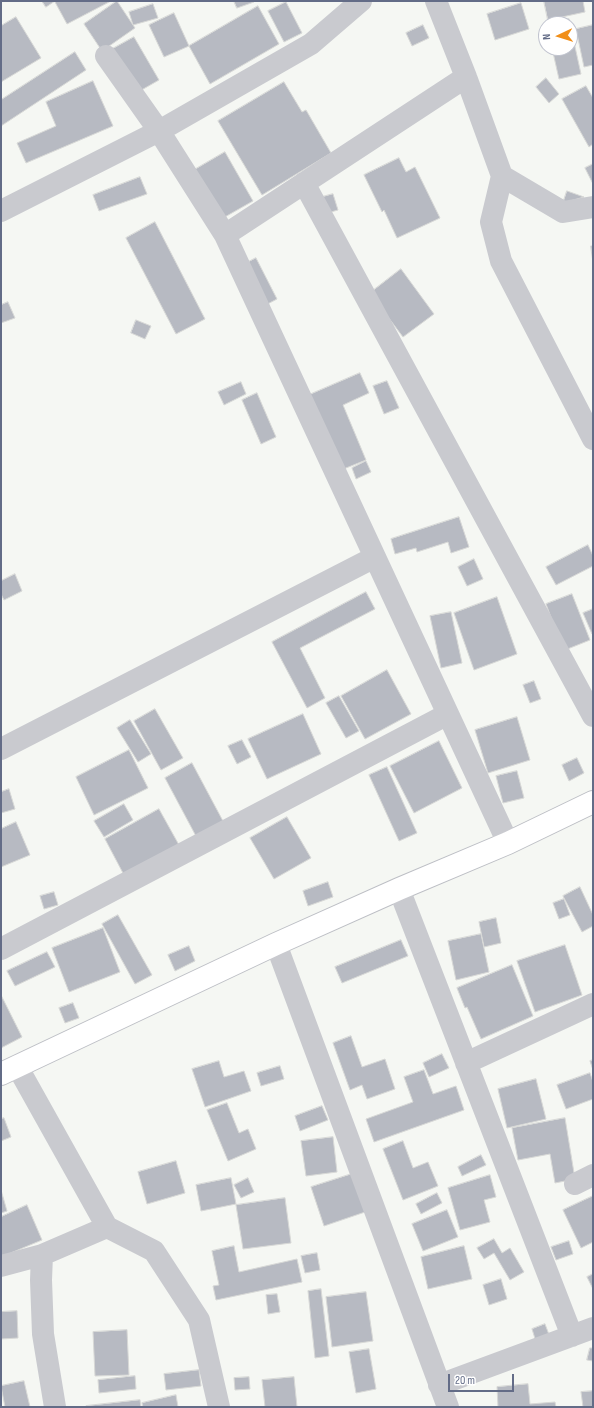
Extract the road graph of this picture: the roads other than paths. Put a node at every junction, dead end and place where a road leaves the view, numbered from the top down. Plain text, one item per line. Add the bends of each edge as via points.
1 (362, 1) edge
2 (436, 1) edge
3 (106, 56) dead end
4 (466, 76) junction
5 (159, 131) junction
6 (502, 176) junction
7 (304, 183) junction
8 (593, 207) edge
9 (1, 211) edge
10 (225, 235) junction
11 (593, 439) edge
12 (375, 557) junction
13 (448, 714) junction
14 (593, 716) edge
15 (1, 749) edge
16 (593, 802) edge
17 (508, 843) junction
18 (398, 888) junction
19 (276, 944) junction
20 (1, 949) edge
21 (593, 1004) edge
22 (466, 1063) junction
23 (9, 1070) edge
24 (107, 1227) junction
25 (42, 1255) junction
26 (1, 1266) edge
27 (593, 1328) edge
28 (572, 1336) junction
29 (440, 1385) junction
30 (55, 1407) edge
31 (219, 1407) edge
32 (448, 1407) edge

1 - 5 street via 311,44
2 - 4 street
3 - 5 street
4 - 6 street
4 - 7 street
5 - 9 street
5 - 10 street
6 - 8 street via 563,212
6 - 11 street via 491,222 501,261
7 - 10 street
7 - 14 street
10 - 12 street
12 - 13 street
12 - 15 street
13 - 17 street
13 - 20 street
16 - 17 street
17 - 18 street
18 - 19 street
18 - 22 street
19 - 23 street
19 - 29 street
21 - 22 street
22 - 28 street
23 - 24 street
24 - 25 street
24 - 31 street via 154,1251 199,1320
25 - 26 street
25 - 30 street via 43,1334
27 - 28 street
28 - 29 street
29 - 32 street

